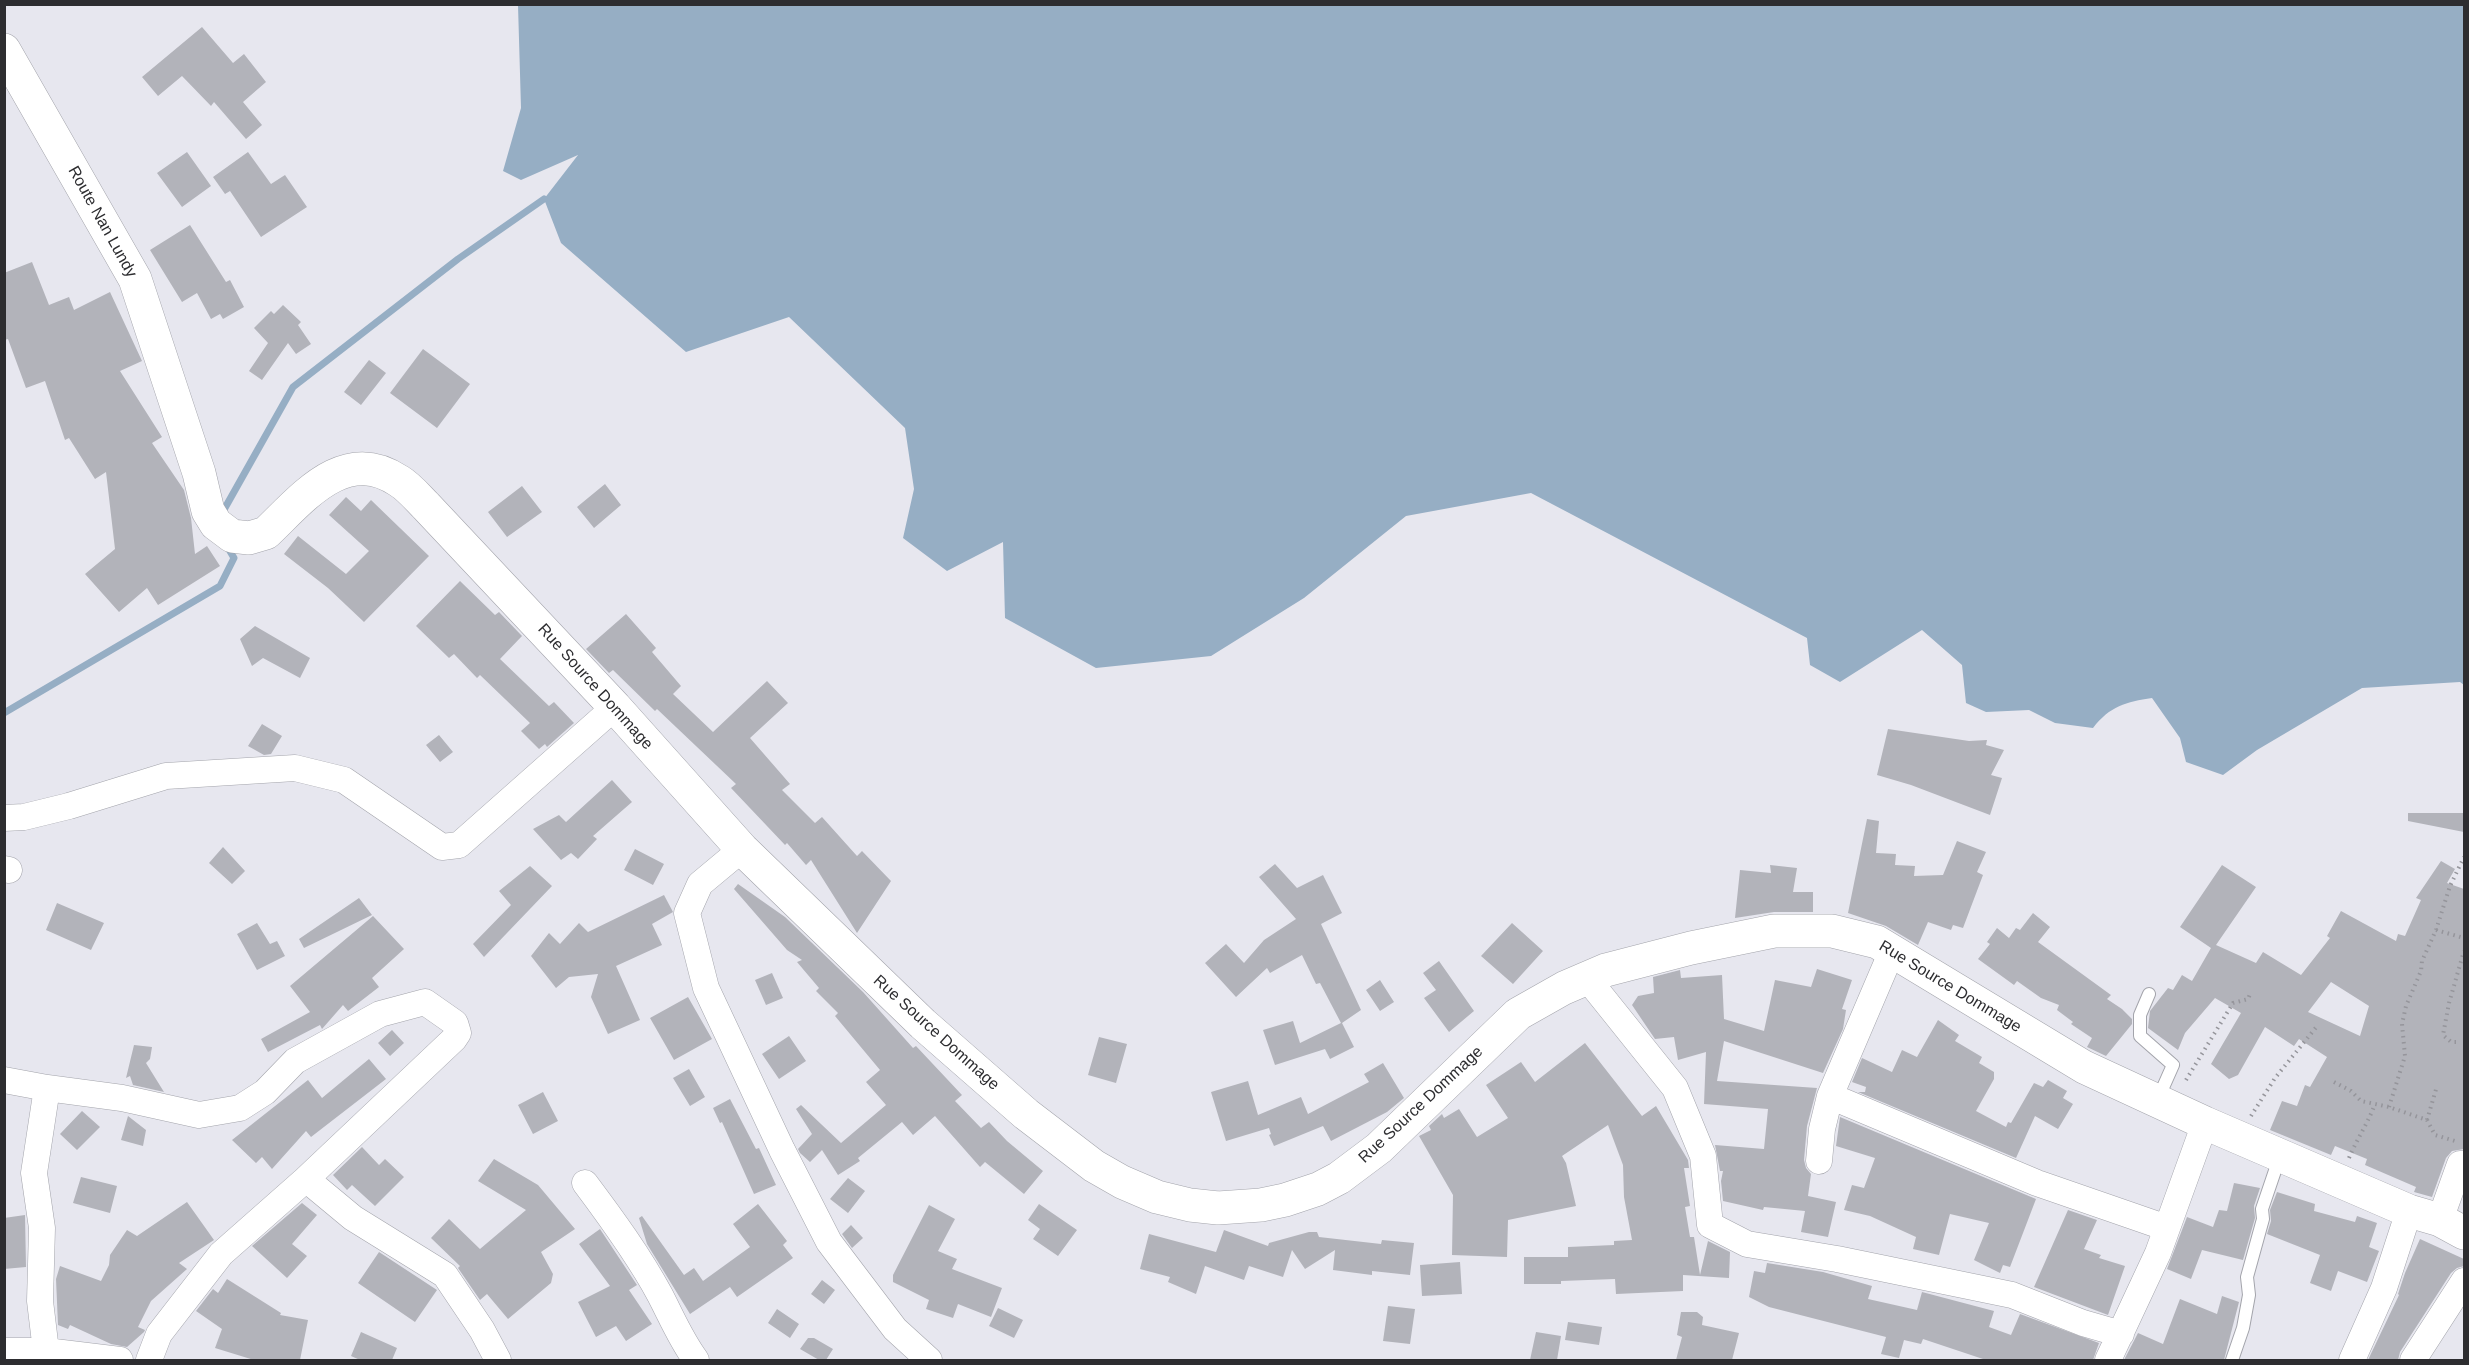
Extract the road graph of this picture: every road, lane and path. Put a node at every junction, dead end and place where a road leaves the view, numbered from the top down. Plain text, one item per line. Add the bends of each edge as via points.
1 (4, 50) edge
2 (266, 533) joint
3 (615, 707) junction
4 (4, 818) edge
5 (742, 849) junction
6 (2464, 857) edge
7 (2436, 930) junction
8 (2464, 938) edge
9 (1892, 951) junction
10 (2464, 951) edge
11 (2462, 968) edge
12 (1586, 977) junction
13 (2149, 994) dead end
14 (2250, 994) dead end
15 (2318, 1025) dead end
16 (2456, 1042) dead end
17 (4, 1080) edge
18 (2334, 1082) dead end
19 (2437, 1086) dead end
20 (47, 1088) junction
21 (1830, 1096) junction
22 (2164, 1104) junction
23 (2375, 1104) junction
24 (2389, 1107) junction
25 (2427, 1120) junction
26 (2205, 1123) junction
27 (2238, 1137) junction
28 (2280, 1155) junction
29 (2463, 1156) edge
30 (1819, 1161) dead end
31 (306, 1179) junction
32 (2339, 1181) junction
33 (585, 1183) dead end
34 (2409, 1211) junction
35 (2452, 1226) edge
36 (2167, 1228) junction
37 (2464, 1281) edge
38 (2121, 1334) junction
39 (4, 1351) edge
40 (46, 1351) junction
41 (120, 1360) edge
42 (149, 1360) edge
43 (498, 1360) edge
44 (696, 1360) edge
45 (929, 1360) edge
46 (2108, 1360) edge
47 (2232, 1360) edge
48 (2352, 1360) edge
49 (2413, 1360) edge

1 - 2 main road, Route Nan Lundy via 135,279 208,511 216,524 232,536 249,538
2 - 3 main road, Rue Source Dommage via 324,479 354,469 385,473 400,481 426,506
3 - 4 street via 459,845 442,847 344,780 295,768 166,776 69,806
3 - 5 main road, Rue Source Dommage
5 - 12 main road, Rue Source Dommage via 923,1024 1026,1114 1094,1166 1122,1182 1190,1205 1260,1205 1296,1197 1339,1179 1379,1148 1518,1014
5 - 45 street via 700,884 687,913 706,988 829,1242 896,1329
6 - 7 path
7 - 8 path
7 - 24 path via 2406,1006 2402,1024 2405,1056
9 - 12 main road, Rue Source Dommage via 1877,942 1832,931 1774,931 1691,948
9 - 21 street
9 - 22 main road, Rue Source Dommage via 2084,1067
10 - 11 path
11 - 16 path via 2443,1035
12 - 38 street via 1675,1088 1702,1156 1710,1226 1747,1244 1837,1258 2012,1295
13 - 22 lane via 2140,1016 2140,1036 2173,1065
14 - 22 path via 2248,999 2233,1003
15 - 27 path via 2275,1078
17 - 20 street
18 - 23 path via 2361,1101
19 - 25 path
20 - 31 street via 122,1098 199,1115 240,1108 266,1092 295,1061 380,1014 425,1002 455,1023 458,1033 454,1039
20 - 40 street via 34,1173 42,1228 40,1301
21 - 30 street
21 - 36 street via 2037,1184
22 - 26 main road, Rue Source Dommage
23 - 24 path
23 - 32 path
24 - 25 path
25 - 29 path via 2435,1136 2458,1141
26 - 27 main road, Rue Source Dommage
26 - 36 street
27 - 28 main road, Rue Source Dommage
28 - 32 main road, Rue Source Dommage
28 - 47 lane via 2262,1209 2263,1219 2247,1277 2249,1295 2243,1328
29 - 35 street
31 - 42 street via 221,1254 159,1334
31 - 43 street via 353,1218 445,1275
32 - 34 main road, Rue Source Dommage
33 - 44 street via 633,1249
34 - 35 main road, Rue Source Dommage
34 - 48 street via 2384,1288
36 - 38 street
37 - 49 street
38 - 46 street
39 - 40 street
40 - 41 street

